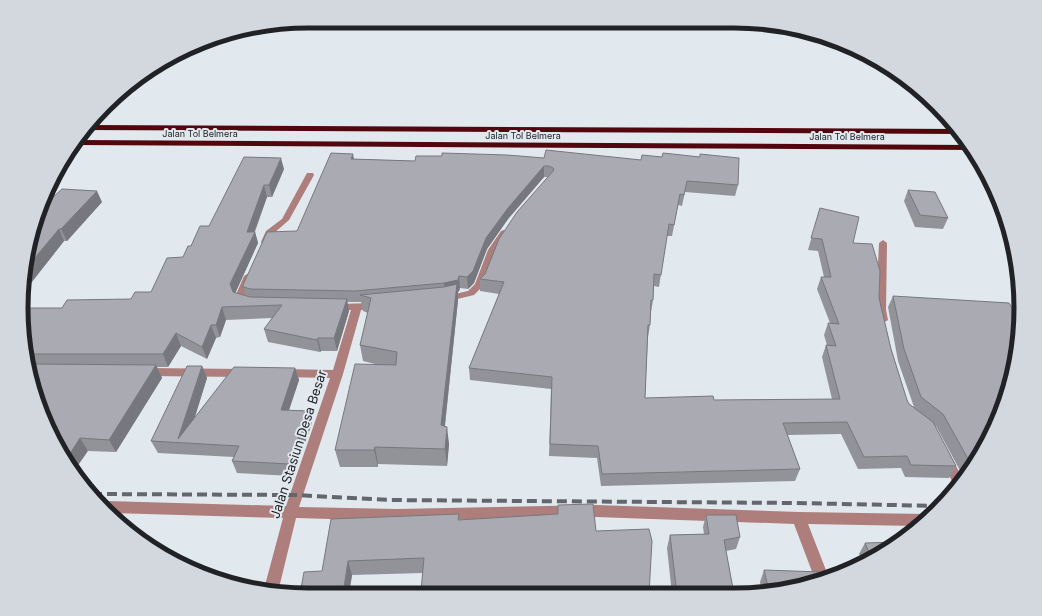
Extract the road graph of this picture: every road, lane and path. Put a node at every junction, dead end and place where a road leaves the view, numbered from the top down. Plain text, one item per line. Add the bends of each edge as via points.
1 (93, 128) edge
2 (952, 132) edge
3 (82, 143) edge
4 (964, 148) edge
5 (310, 175) dead end
6 (509, 226) edge
7 (883, 243) dead end
8 (261, 250) edge
9 (252, 270) edge
10 (437, 300) edge
11 (254, 305) edge
12 (381, 305) edge
13 (326, 307) edge
14 (357, 308) junction
15 (886, 332) edge
16 (133, 372) edge
17 (251, 373) edge
18 (274, 373) edge
19 (337, 374) junction
20 (942, 451) edge
21 (956, 478) edge
22 (111, 507) edge
23 (291, 511) junction
24 (799, 518) junction
25 (918, 520) edge
26 (821, 574) edge
27 (272, 586) edge

1 - 2 highway, Jalan Tol Belmera
3 - 4 highway, Jalan Tol Belmera
5 - 8 street via 285,220 269,233
6 - 10 street via 493,250 479,285 471,293
7 - 15 street via 881,310
9 - 11 street via 240,297 242,302
12 - 14 street
13 - 14 street
14 - 19 street, Jalan Stasiun Desa Besar
16 - 17 street
18 - 19 street
19 - 23 street, Jalan Stasiun Desa Besar
20 - 21 street
22 - 23 street
23 - 24 street via 397,514 596,511
23 - 27 street, Jalan Stasiun Desa Besar
24 - 25 street
24 - 26 street

